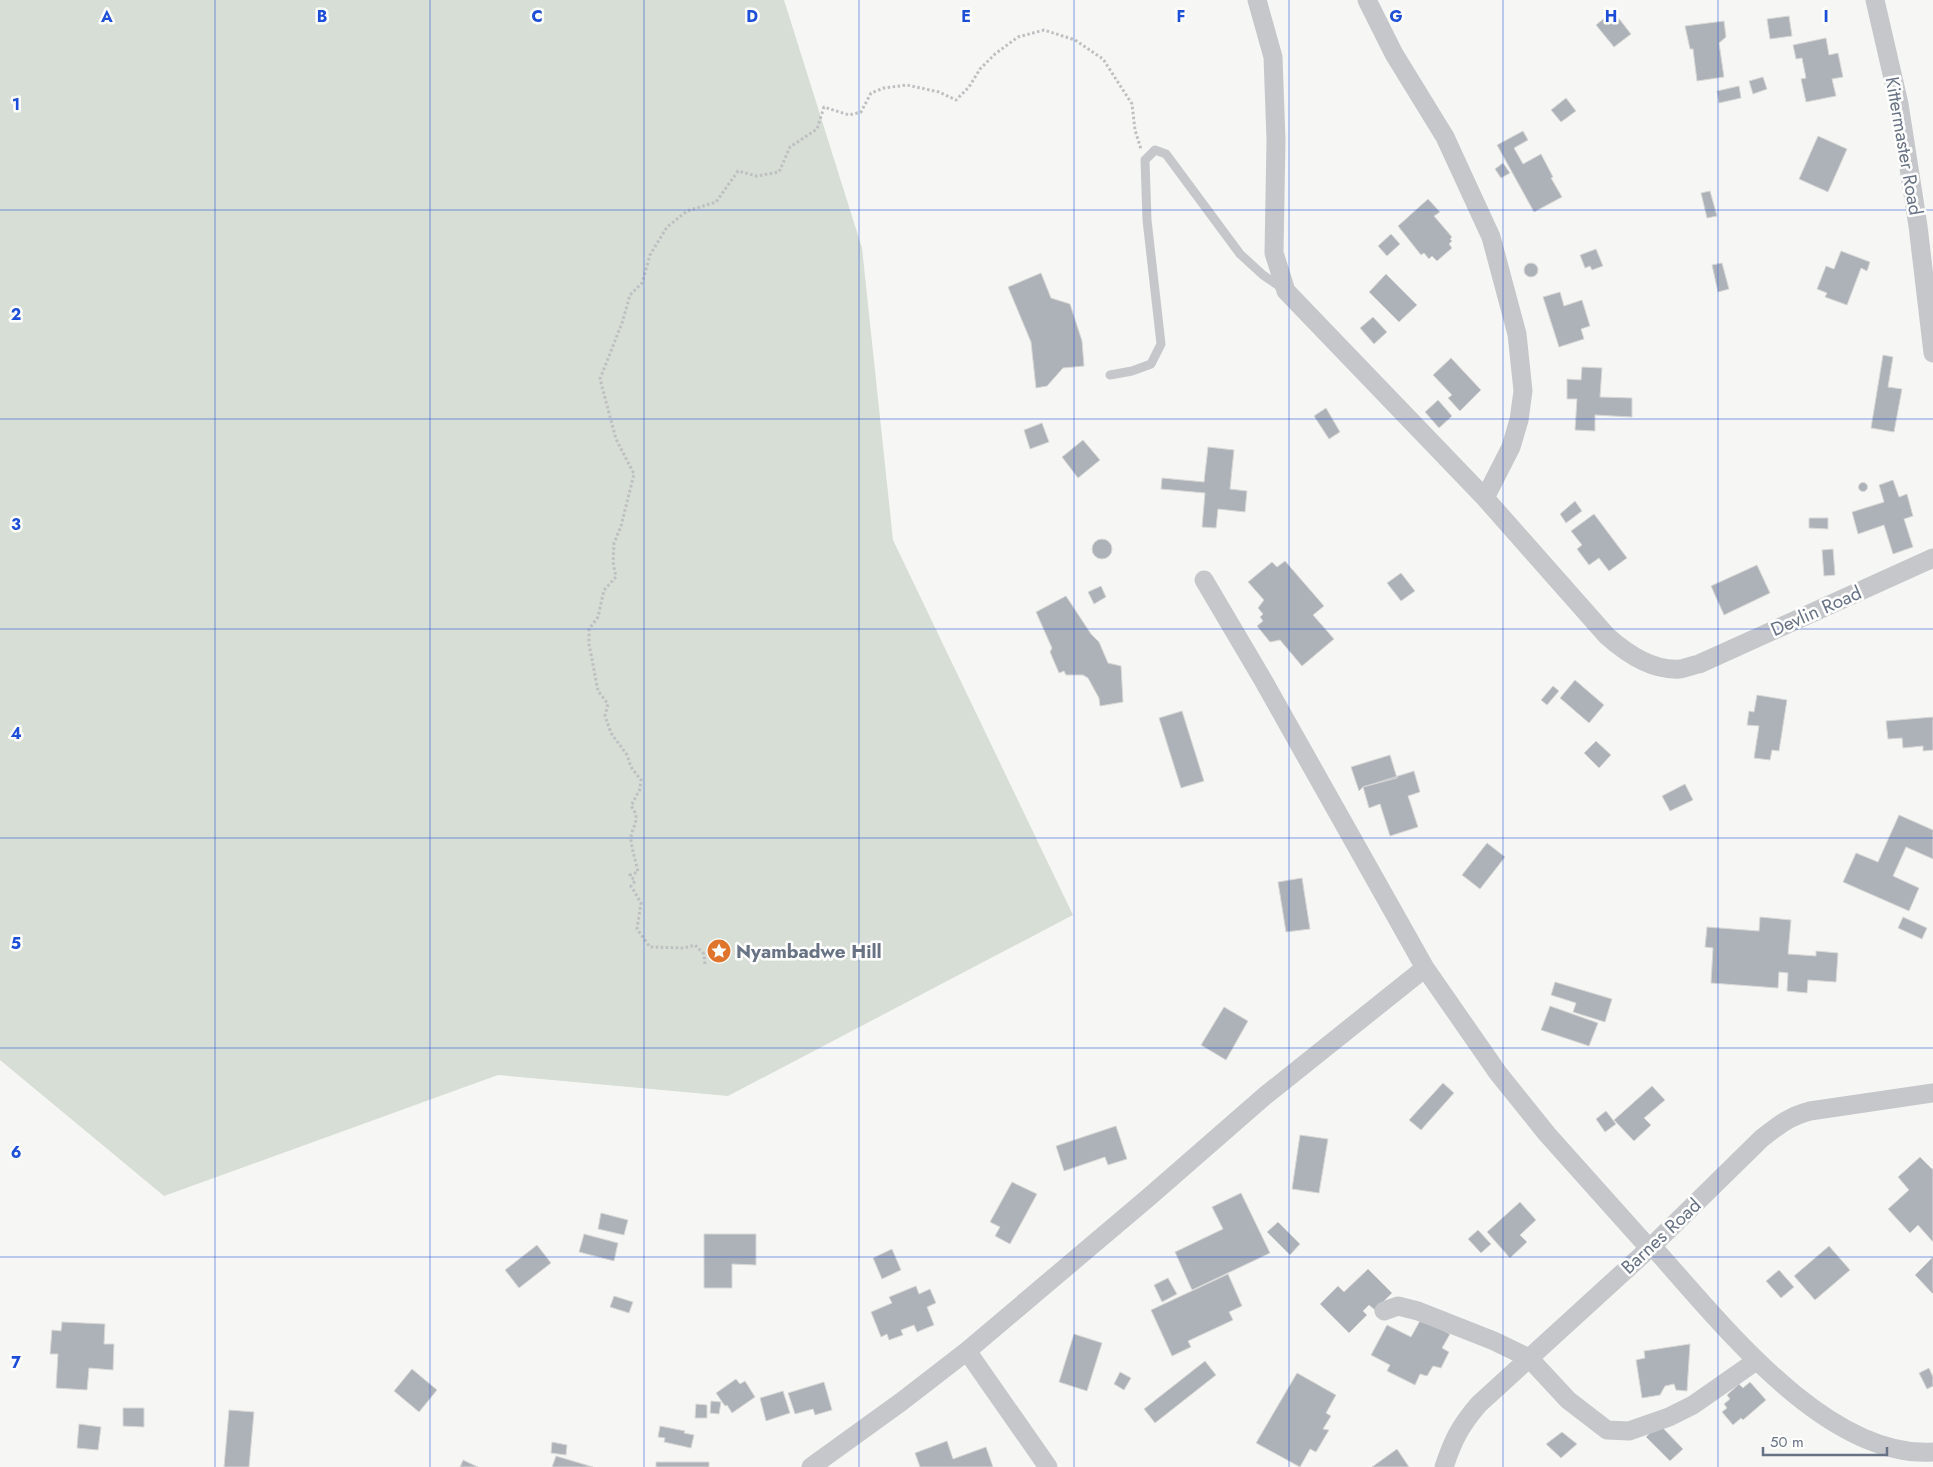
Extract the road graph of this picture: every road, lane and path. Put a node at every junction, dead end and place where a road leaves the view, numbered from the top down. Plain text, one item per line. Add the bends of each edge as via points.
1 (1257, 0) edge
2 (1367, 0) edge
3 (1875, 0) edge
4 (1145, 160) junction
5 (1286, 291) junction
6 (1933, 353) edge
7 (1110, 375) dead end
8 (1485, 498) junction
9 (1933, 558) edge
10 (1204, 580) dead end
11 (705, 964) dead end
12 (1425, 968) junction
13 (1933, 1093) edge
14 (1650, 1247) junction
15 (1384, 1311) dead end
16 (967, 1351) junction
17 (1529, 1358) junction
18 (1756, 1361) junction
19 (1933, 1452) edge
20 (811, 1467) edge
21 (1048, 1467) edge
22 (1444, 1467) edge

1 - 5 street via 1273,57 1276,140 1274,254
2 - 8 street via 1394,54 1445,137 1491,237 1517,334 1523,391 1519,420 1511,447
3 - 6 street, Kittermaster Road via 1899,104
4 - 5 lane via 1155,150 1166,154 1240,254 1262,275
4 - 7 lane via 1146,220 1161,344 1151,364
4 - 11 path via 1134,130 1132,104 1103,60 1075,40 1044,30 1018,38 995,54 956,100 907,85 871,93 861,112 849,115 824,107 817,129 790,147 779,172 757,176 738,171 716,202 687,211 667,227 650,255 642,283 630,294 600,379 616,439 634,474 614,543 616,577 604,590 598,617 589,629 589,644 598,691 608,704 605,716 611,733 642,780 631,806 636,812 636,826 631,837 638,872 630,875 635,881 631,886 641,903 637,929 650,947 696,945 704,954
5 - 8 street, Devlin Road
8 - 9 street, Devlin Road via 1607,636 1620,648 1661,668 1680,669 1698,664
10 - 12 street
12 - 14 street via 1498,1073 1547,1134
12 - 16 street via 1266,1095
13 - 14 street, Barnes Road via 1793,1115 1761,1139
14 - 17 street, Barnes Road
14 - 18 street
15 - 17 street via 1398,1306 1418,1312
16 - 20 street
16 - 21 street
17 - 18 street via 1568,1400 1598,1425 1617,1431 1629,1431 1670,1418
17 - 22 street, Barnes Road via 1462,1423
18 - 19 street via 1823,1417 1860,1438 1904,1451

